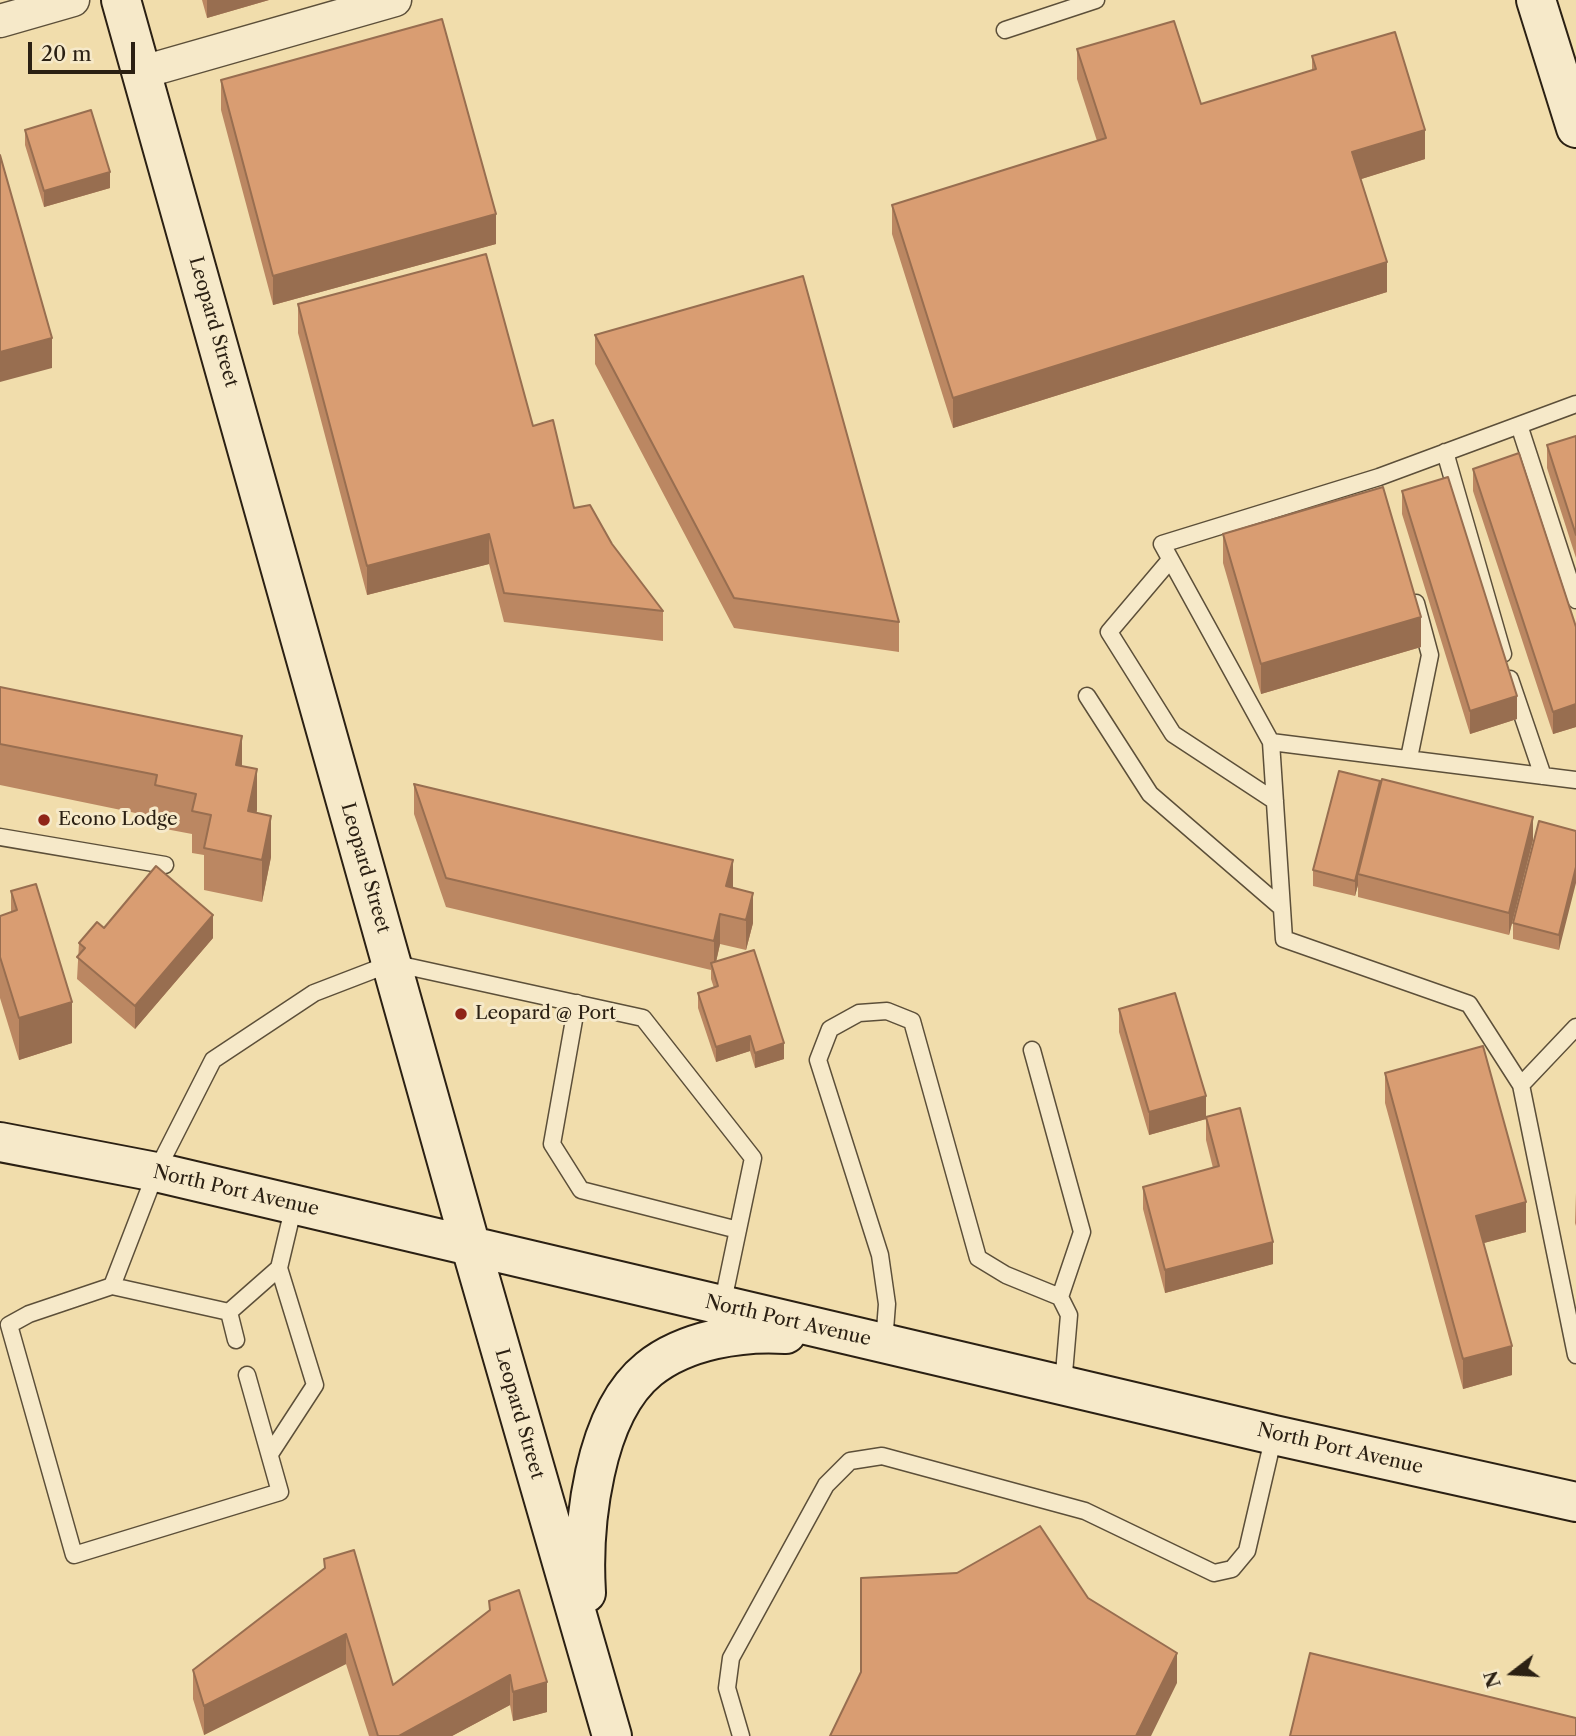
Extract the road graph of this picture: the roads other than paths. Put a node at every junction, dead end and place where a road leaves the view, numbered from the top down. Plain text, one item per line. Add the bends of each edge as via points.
1 (73, 0) edge
2 (121, 0) edge
3 (395, 0) edge
4 (1096, 0) edge
5 (1536, 0) edge
6 (0, 21) edge
7 (1005, 30) dead end
8 (142, 72) junction
9 (1576, 128) edge
10 (1576, 404) edge
11 (1519, 425) junction
12 (1445, 452) junction
13 (1170, 560) junction
14 (1412, 591) edge
15 (1576, 600) edge
16 (1087, 696) dead end
17 (1271, 742) junction
18 (1409, 758) junction
19 (1544, 776) junction
20 (1576, 779) edge
21 (1275, 802) junction
22 (0, 837) edge
23 (165, 865) dead end
24 (1282, 908) junction
25 (392, 963) junction
26 (577, 1003) junction
27 (1576, 1027) edge
28 (1032, 1049) dead end
29 (1521, 1085) junction
30 (9, 1149) edge
31 (156, 1172) junction
32 (294, 1205) junction
33 (738, 1230) junction
34 (471, 1247) junction
35 (279, 1268) junction
36 (113, 1286) junction
37 (1060, 1297) junction
38 (722, 1306) junction
39 (229, 1312) junction
40 (236, 1339) dead end
41 (874, 1341) junction
42 (1576, 1355) edge
43 (247, 1375) dead end
44 (1063, 1385) junction
45 (1274, 1435) junction
46 (270, 1454) junction
47 (1576, 1502) edge
48 (612, 1736) edge
49 (741, 1736) edge

1 - 6 street
2 - 8 main road, Leopard Street
3 - 8 street
4 - 7 lane
5 - 9 main road
8 - 25 main road, Leopard Street
10 - 11 lane
11 - 12 lane
11 - 15 lane
12 - 13 lane via 1381,483 1161,544
12 - 19 lane via 1515,696
13 - 17 lane
13 - 21 lane via 1110,632 1173,734
14 - 18 lane via 1430,655
16 - 24 lane via 1150,794
17 - 18 lane
17 - 21 lane
18 - 19 lane
19 - 20 lane
21 - 24 lane
22 - 23 lane
24 - 29 lane via 1284,939 1469,1004
25 - 26 lane
25 - 31 lane via 314,993 213,1060
25 - 34 main road, Leopard Street
26 - 33 lane via 643,1018 753,1158
26 - 33 lane via 552,1144 580,1190
27 - 29 lane
28 - 37 lane via 1082,1232
29 - 42 lane
30 - 31 main road, North Port Avenue
31 - 32 main road, North Port Avenue
31 - 36 lane
32 - 34 main road, North Port Avenue
32 - 35 lane
33 - 38 lane
34 - 38 main road, North Port Avenue
34 - 48 main road, Leopard Street
35 - 39 lane
35 - 46 lane via 315,1385
36 - 39 lane
36 - 46 lane via 9,1325 74,1555 281,1492
37 - 41 lane via 978,1258 912,1021 887,1011 859,1013 830,1029 818,1060 880,1255 887,1304
37 - 44 lane via 1069,1315
38 - 41 main road, North Port Avenue
39 - 40 lane
41 - 44 main road, North Port Avenue
41 - 48 main road via 771,1333 724,1337 678,1352 648,1369 626,1395 594,1474 583,1554 586,1605
43 - 46 lane
44 - 45 main road, North Port Avenue
45 - 47 main road, North Port Avenue
45 - 49 lane via 1247,1551 1232,1569 1214,1573 1085,1511 882,1456 850,1461 826,1485 731,1658 727,1688

